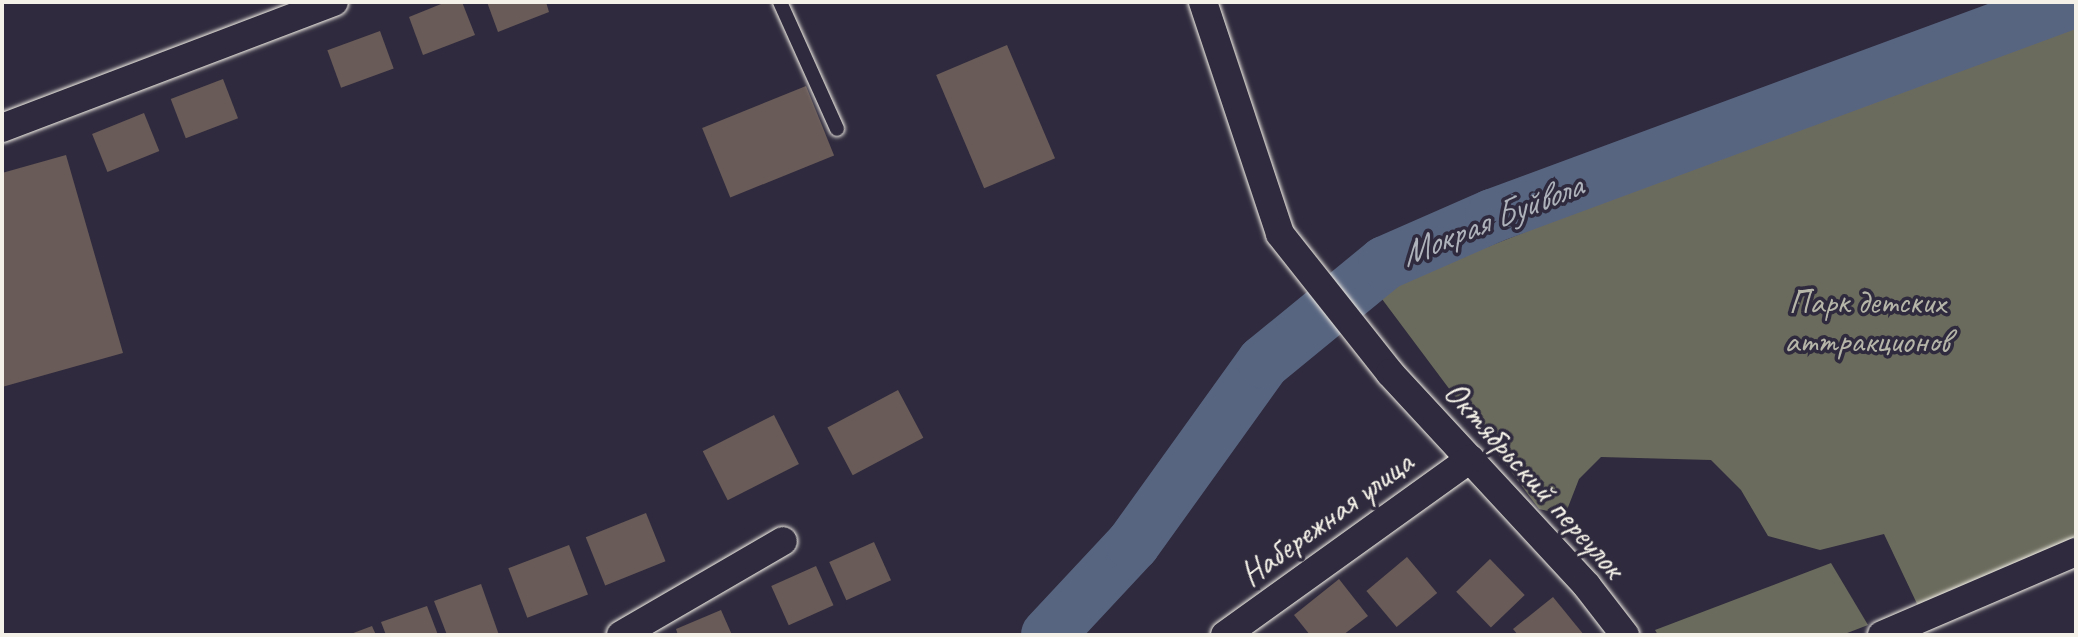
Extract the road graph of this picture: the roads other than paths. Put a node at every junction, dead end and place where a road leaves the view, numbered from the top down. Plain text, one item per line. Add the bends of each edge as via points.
1 (334, 2) edge
2 (780, 2) edge
3 (1203, 2) edge
4 (2, 128) edge
5 (837, 129) dead end
6 (1470, 459) junction
7 (783, 541) dead end
8 (2076, 552) edge
9 (630, 634) edge
10 (1225, 635) edge
11 (1625, 635) edge
12 (1882, 635) edge

1 - 4 street
2 - 5 lane
3 - 6 street, Октябрьский переулок via 1280,234 1390,373
6 - 10 street, Набережная улица
6 - 11 street, Октябрьский переулок
7 - 9 street
8 - 12 street

